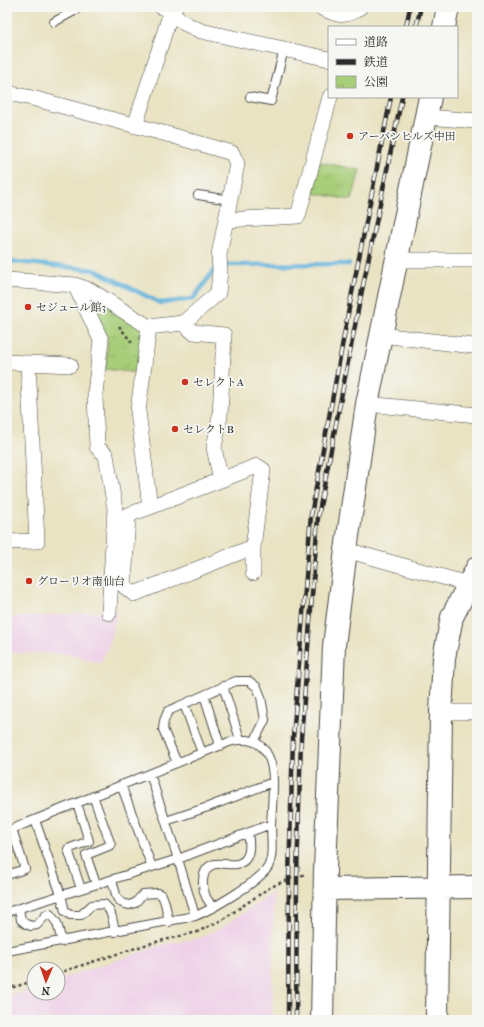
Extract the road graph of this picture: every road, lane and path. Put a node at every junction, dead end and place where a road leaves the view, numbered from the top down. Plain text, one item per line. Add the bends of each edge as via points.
1 (78, 7) edge
2 (320, 7) edge
3 (360, 7) edge
4 (448, 7) edge
5 (169, 9) edge
6 (54, 22) dead end
7 (444, 26) edge
8 (284, 49) junction
9 (328, 59) edge
10 (7, 93) edge
11 (250, 97) dead end
12 (330, 98) edge
13 (429, 107) edge
14 (477, 121) edge
15 (135, 126) junction
16 (198, 195) dead end
17 (230, 200) junction
18 (226, 220) junction
19 (397, 260) junction
20 (477, 260) edge
21 (7, 280) edge
22 (75, 285) junction
23 (182, 323) junction
24 (149, 327) junction
25 (381, 335) junction
26 (473, 346) dead end
27 (7, 362) edge
28 (28, 363) junction
29 (70, 365) dead end
30 (367, 404) junction
31 (477, 415) edge
32 (221, 480) junction
33 (150, 507) junction
34 (7, 542) edge
35 (253, 547) junction
36 (346, 550) junction
37 (253, 573) dead end
38 (472, 576) edge
39 (110, 613) dead end
40 (223, 686) junction
41 (204, 695) junction
42 (184, 704) junction
43 (441, 712) junction
44 (477, 712) edge
45 (240, 739) junction
46 (254, 742) junction
47 (220, 745) junction
48 (202, 753) junction
49 (177, 763) junction
50 (150, 774) junction
51 (273, 782) junction
52 (121, 785) junction
53 (93, 796) junction
54 (77, 803) junction
55 (35, 820) junction
56 (166, 821) junction
57 (271, 824) junction
58 (10, 830) edge
59 (248, 833) junction
60 (178, 859) junction
61 (152, 867) junction
62 (7, 875) edge
63 (112, 880) junction
64 (96, 884) junction
65 (477, 887) edge
66 (439, 888) junction
67 (81, 889) junction
68 (325, 889) junction
69 (61, 895) junction
70 (19, 908) junction
71 (213, 908) junction
72 (7, 912) edge
73 (195, 916) junction
74 (169, 922) junction
75 (115, 932) junction
76 (62, 942) junction
77 (7, 951) edge
78 (88, 963) dead end
79 (66, 970) edge
80 (26, 983) edge
81 (7, 989) edge
82 (322, 1020) edge
83 (437, 1020) edge

1 - 6 lane
2 - 3 street via 336,15 353,12
4 - 7 street
5 - 8 street via 184,23 200,30
5 - 15 street
8 - 9 street
8 - 11 lane via 271,101
10 - 15 street
12 - 18 street via 298,216
13 - 14 street
13 - 19 street
15 - 17 street via 232,153 237,164
16 - 17 lane
17 - 18 street
18 - 23 street via 218,293
19 - 20 street
19 - 25 street
21 - 22 street
22 - 24 street via 90,290
22 - 39 street via 101,340 95,394 97,447 106,455 115,509
23 - 24 street
23 - 32 street via 193,332 224,335 220,416 214,448
24 - 33 street via 138,411
25 - 26 street
25 - 30 street
27 - 28 street
28 - 29 street
28 - 34 street via 37,541
30 - 31 street
30 - 36 street
32 - 33 street
32 - 35 street via 257,466 263,470
33 - 35 street via 128,515 124,586 134,594
35 - 37 street
36 - 38 street
36 - 68 street via 334,646
38 - 43 street via 452,617 445,651
40 - 41 lane
40 - 45 lane
40 - 46 lane via 236,681 249,681 257,687 265,720
41 - 42 lane
41 - 47 lane
42 - 48 lane
42 - 49 lane via 168,711 163,729
43 - 44 street
43 - 66 street
45 - 46 lane
45 - 47 lane
46 - 51 lane via 265,749 271,759
47 - 48 lane
48 - 49 lane
49 - 50 lane
50 - 52 lane
50 - 56 lane
51 - 56 lane
51 - 57 lane
52 - 53 lane
52 - 61 lane
53 - 54 lane
53 - 64 lane via 111,845 86,855
54 - 55 lane
54 - 67 lane via 89,840 68,849
55 - 58 lane
55 - 69 lane
56 - 60 lane
57 - 59 lane
57 - 71 lane via 271,854 268,867 261,875
58 - 62 lane via 25,869
59 - 60 lane
59 - 71 lane via 250,849 244,860 239,864 216,864 206,869 202,882 206,898
60 - 61 lane
60 - 73 lane
61 - 63 lane
63 - 64 lane
63 - 74 lane via 117,898 122,903 135,903 143,894 162,895
64 - 67 lane
65 - 66 street
66 - 68 street
66 - 83 street
67 - 69 lane
68 - 82 street
69 - 70 lane
69 - 75 lane via 65,911 70,915 81,915 92,905 104,904 109,907
70 - 72 lane
70 - 76 lane via 21,920 31,926 37,925 46,914 50,914 57,923
71 - 73 lane
73 - 74 lane
74 - 75 lane
75 - 76 lane
76 - 77 lane
78 - 79 path
80 - 81 path

